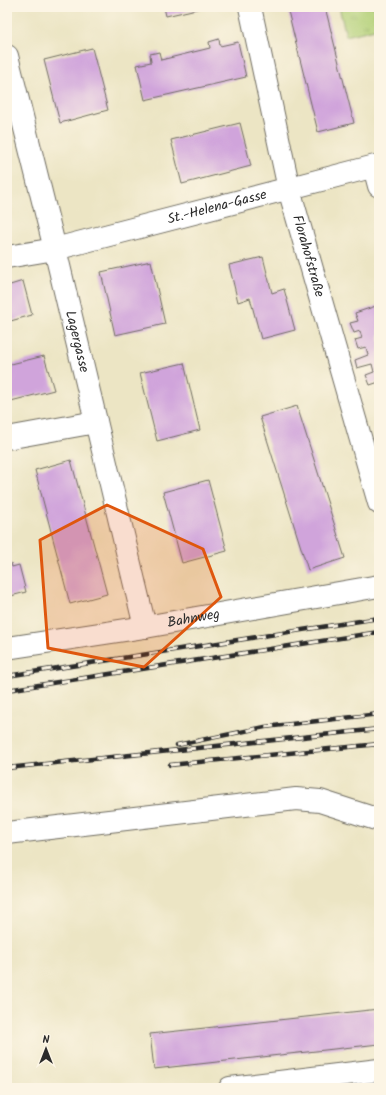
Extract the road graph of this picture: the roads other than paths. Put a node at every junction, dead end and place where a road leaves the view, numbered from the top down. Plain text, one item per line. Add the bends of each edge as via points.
1 (250, 7) edge
2 (7, 56) edge
3 (377, 173) edge
4 (289, 189) junction
5 (55, 249) junction
6 (7, 257) edge
7 (96, 422) junction
8 (7, 438) edge
9 (379, 503) edge
10 (379, 586) edge
11 (145, 627) junction
12 (7, 648) edge
13 (379, 820) edge
14 (7, 833) edge
15 (379, 1070) edge
16 (230, 1088) edge

1 - 4 street, Florahofstraße
2 - 5 street, Lagergasse
3 - 4 street, St.-Helena-Gasse
4 - 5 street, St.-Helena-Gasse
4 - 9 street, Florahofstraße
5 - 6 street, St.-Helena-Gasse
5 - 7 street, Lagergasse
7 - 8 street
7 - 11 street, Lagergasse
10 - 11 street, Bahnweg
11 - 12 street, Bahnweg
13 - 14 street via 320,801 296,799
15 - 16 street

